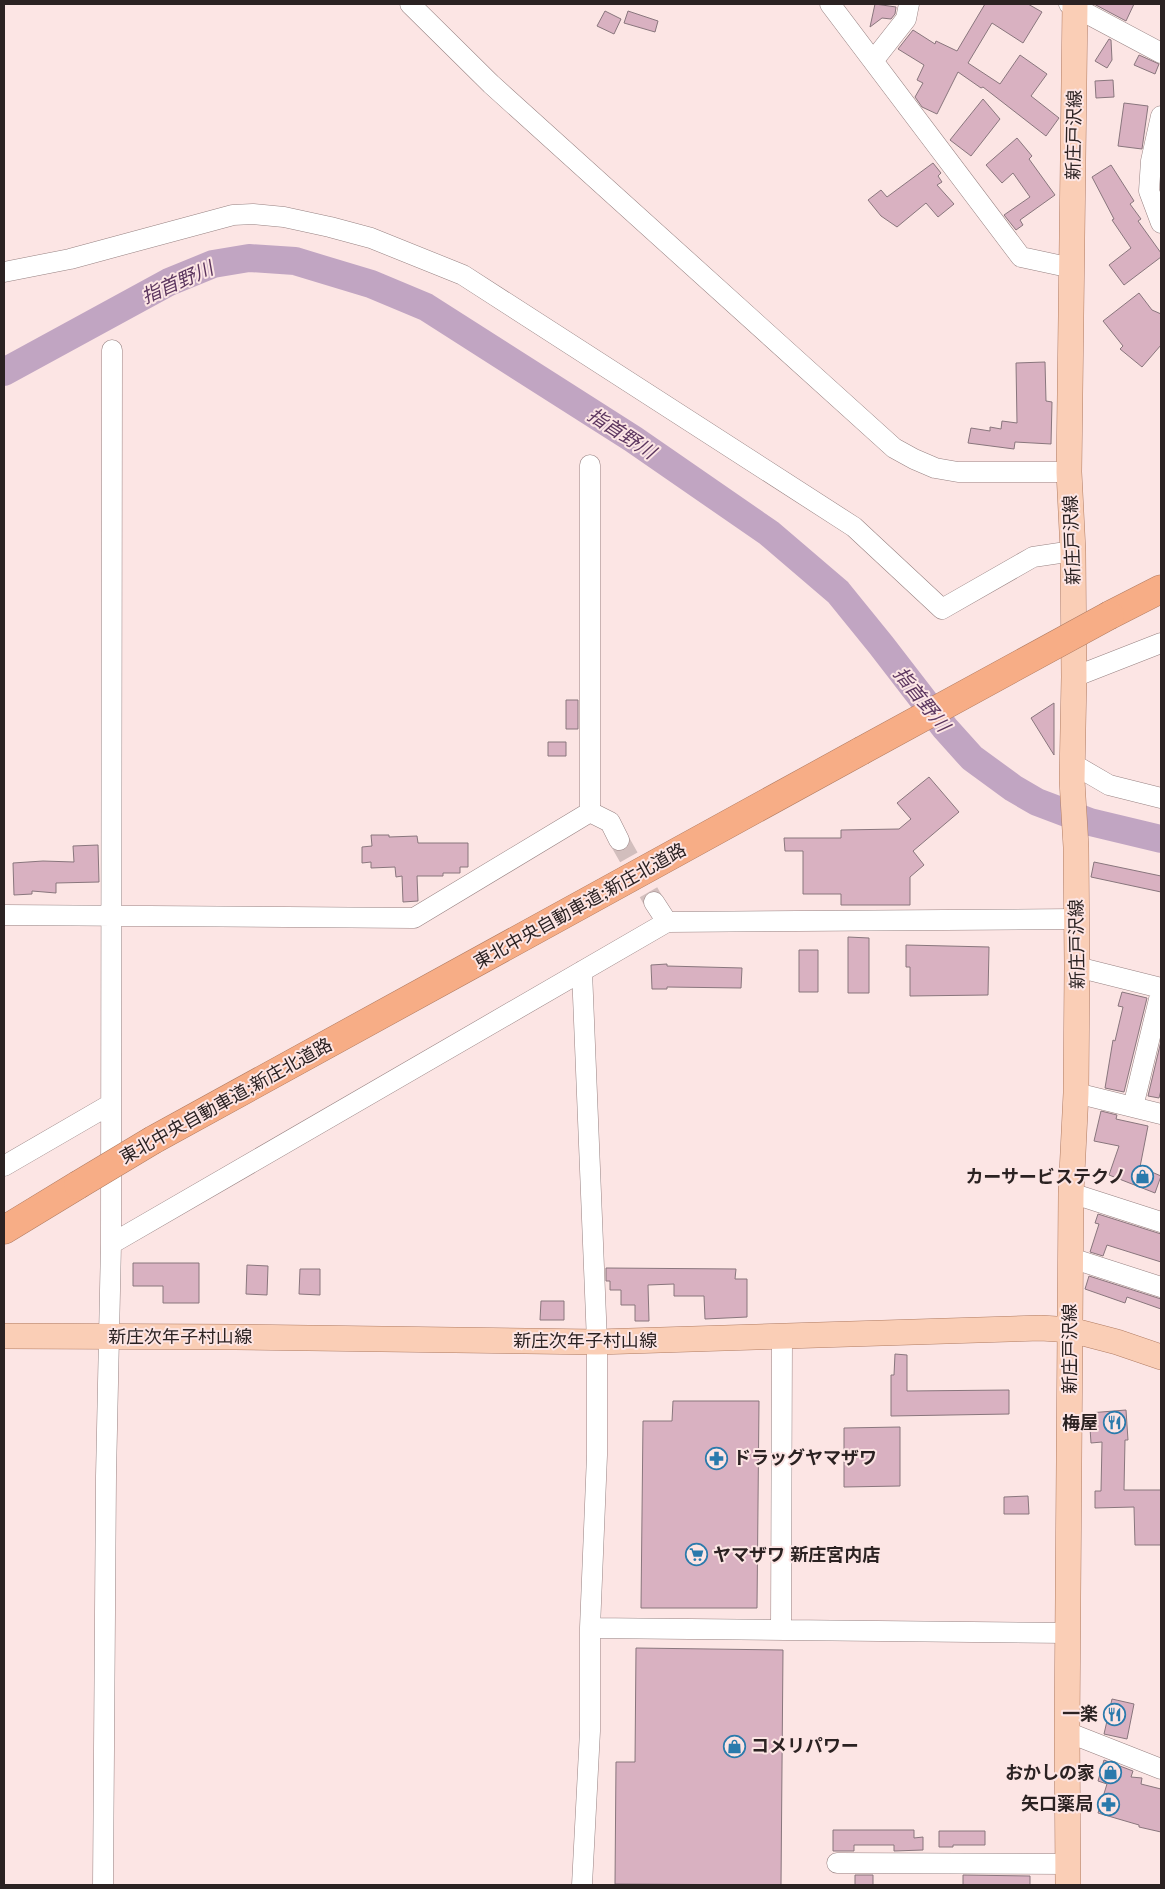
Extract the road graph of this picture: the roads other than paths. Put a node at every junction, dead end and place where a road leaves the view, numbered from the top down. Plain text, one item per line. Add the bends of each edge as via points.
1 (410, 4) edge
2 (830, 4) edge
3 (909, 4) edge
4 (1073, 5) edge
5 (1161, 53) edge
6 (873, 61) junction
7 (1161, 116) edge
8 (1161, 223) edge
9 (1072, 268) junction
10 (4, 272) edge
11 (112, 350) dead end
12 (590, 465) dead end
13 (1069, 472) junction
14 (1073, 551) junction
15 (1161, 589) edge
16 (1161, 644) edge
17 (1074, 677) junction
18 (1072, 772) junction
19 (1161, 798) edge
20 (590, 812) junction
21 (619, 840) tunnel mouth
22 (654, 902) tunnel mouth
23 (4, 915) edge
24 (111, 916) junction
25 (1076, 919) junction
26 (667, 922) junction
27 (1077, 967) junction
28 (582, 972) junction
29 (1161, 989) edge
30 (1076, 1093) junction
31 (111, 1104) junction
32 (1133, 1107) junction
33 (1161, 1114) edge
34 (4, 1166) edge
35 (1071, 1193) junction
36 (1161, 1222) edge
37 (4, 1230) edge
38 (111, 1244) junction
39 (1071, 1258) junction
40 (1161, 1288) edge
41 (1071, 1330) junction
42 (4, 1336) edge
43 (782, 1336) junction
44 (110, 1337) junction
45 (597, 1342) junction
46 (1161, 1356) edge
47 (590, 1628) junction
48 (781, 1630) junction
49 (1068, 1633) junction
50 (1067, 1732) junction
51 (1161, 1768) edge
52 (837, 1863) dead end
53 (1068, 1874) edge
54 (103, 1885) edge
55 (582, 1885) edge

1 - 13 street via 491,84 894,448 935,468 958,472
2 - 6 street
3 - 6 street via 906,19
4 - 5 street
4 - 9 main road, 新庄戸沢線
6 - 9 street via 1021,257
7 - 8 street via 1148,191
9 - 13 main road, 新庄戸沢線
10 - 14 street via 70,259 233,215 284,217 330,227 371,238 462,275 854,527 942,609 1034,557
11 - 24 street
12 - 20 street
13 - 14 main road, 新庄戸沢線
14 - 17 main road, 新庄戸沢線
15 - 37 highway, 東北中央自動車道;新庄北道路, bridge via 153,1140
16 - 17 street
17 - 18 main road, 新庄戸沢線
18 - 19 street
18 - 25 main road, 新庄戸沢線
20 - 21 street via 610,822
20 - 24 street via 414,918
22 - 26 street
23 - 24 street
24 - 31 street
25 - 26 street
25 - 27 main road, 新庄戸沢線
26 - 28 street
27 - 29 street
27 - 30 main road, 新庄戸沢線
28 - 38 street
28 - 45 street
29 - 32 street
30 - 32 street
30 - 35 main road, 新庄戸沢線
31 - 34 street
31 - 38 street
32 - 33 street
35 - 36 street
35 - 39 main road, 新庄戸沢線
38 - 44 street
39 - 40 street
39 - 41 main road, 新庄戸沢線
41 - 43 main road, 新庄次年子村山線 via 1041,1328
41 - 46 main road, 新庄次年子村山線
41 - 49 main road, 新庄戸沢線
42 - 44 main road, 新庄次年子村山線
43 - 45 main road, 新庄次年子村山線
43 - 48 street
44 - 45 main road, 新庄次年子村山線
44 - 54 street
45 - 47 street
47 - 48 street
47 - 55 street via 590,1731
48 - 49 street
49 - 50 main road, 新庄戸沢線
50 - 51 street
50 - 53 main road, 新庄戸沢線
52 - 53 street

